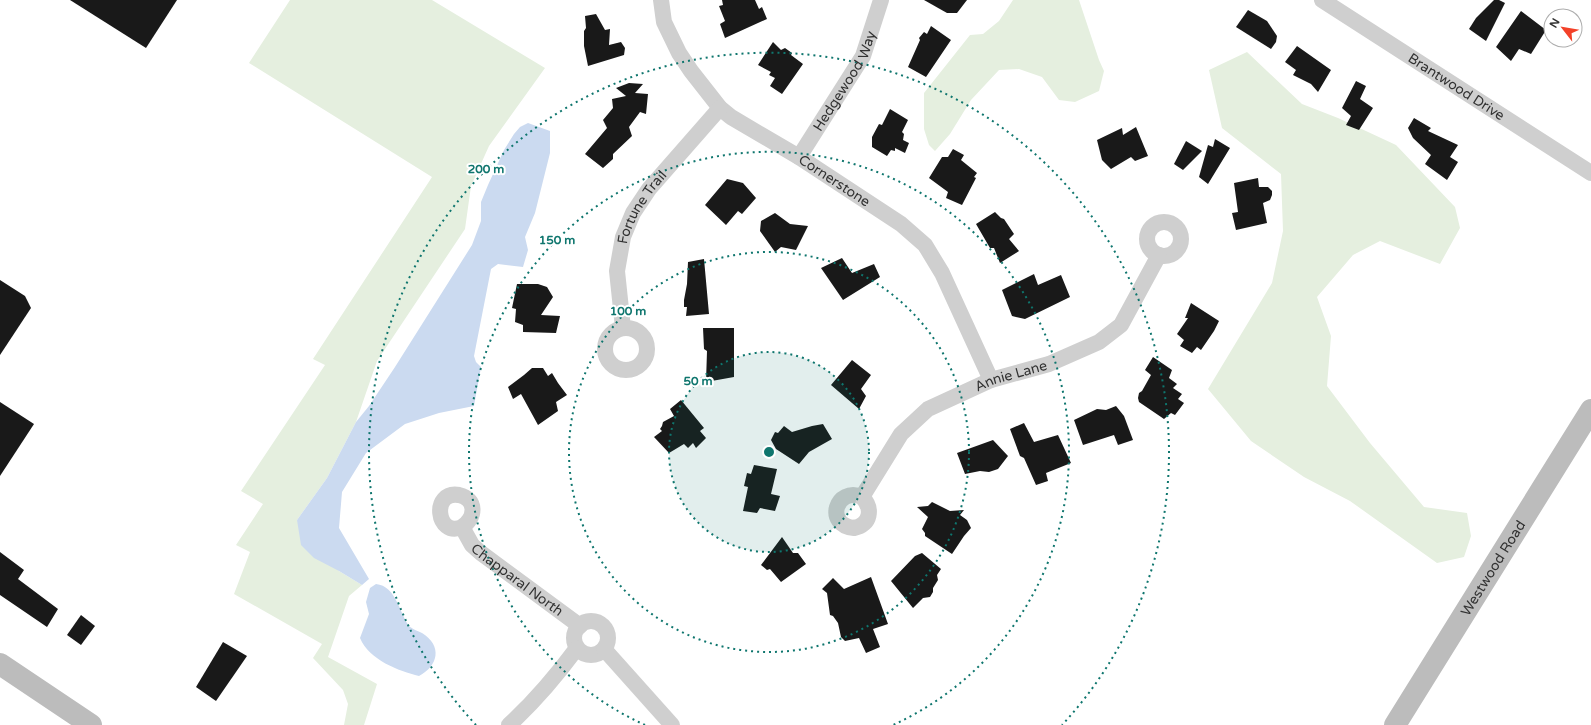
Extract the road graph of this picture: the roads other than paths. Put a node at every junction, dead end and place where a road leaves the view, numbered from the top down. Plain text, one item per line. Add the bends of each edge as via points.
1 (661, 0) edge
2 (881, 0) edge
3 (1322, 0) edge
4 (720, 108) junction
5 (799, 157) junction
6 (1591, 173) edge
7 (1159, 255) dead end
8 (623, 328) dead end
9 (991, 380) junction
10 (1591, 410) edge
11 (862, 497) dead end
12 (462, 527) dead end
13 (580, 626) junction
14 (577, 648) junction
15 (604, 649) junction
16 (0, 664) edge
17 (92, 725) edge
18 (509, 725) edge
19 (672, 725) edge
20 (1394, 725) edge

1 - 4 street, Cornerstone via 664,22 679,53
2 - 5 street, Hedgewood Way via 863,56
3 - 6 street, Brantwood Drive
4 - 5 street, Cornerstone
4 - 8 street, Fortune Trail via 649,189 633,213 623,237 617,271
5 - 9 street, Cornerstone via 901,224 925,245 942,273
7 - 9 street, Annie Lane via 1121,326 1099,342 1049,364
9 - 11 street, Annie Lane via 928,409 901,434
10 - 20 street, Westwood Road
12 - 13 street, Chapparal North via 472,545 481,553
13 - 14 street via 575,636
13 - 15 street via 594,621 603,626 608,640
14 - 15 street via 590,655 596,655
14 - 18 street
15 - 19 street
16 - 17 street

